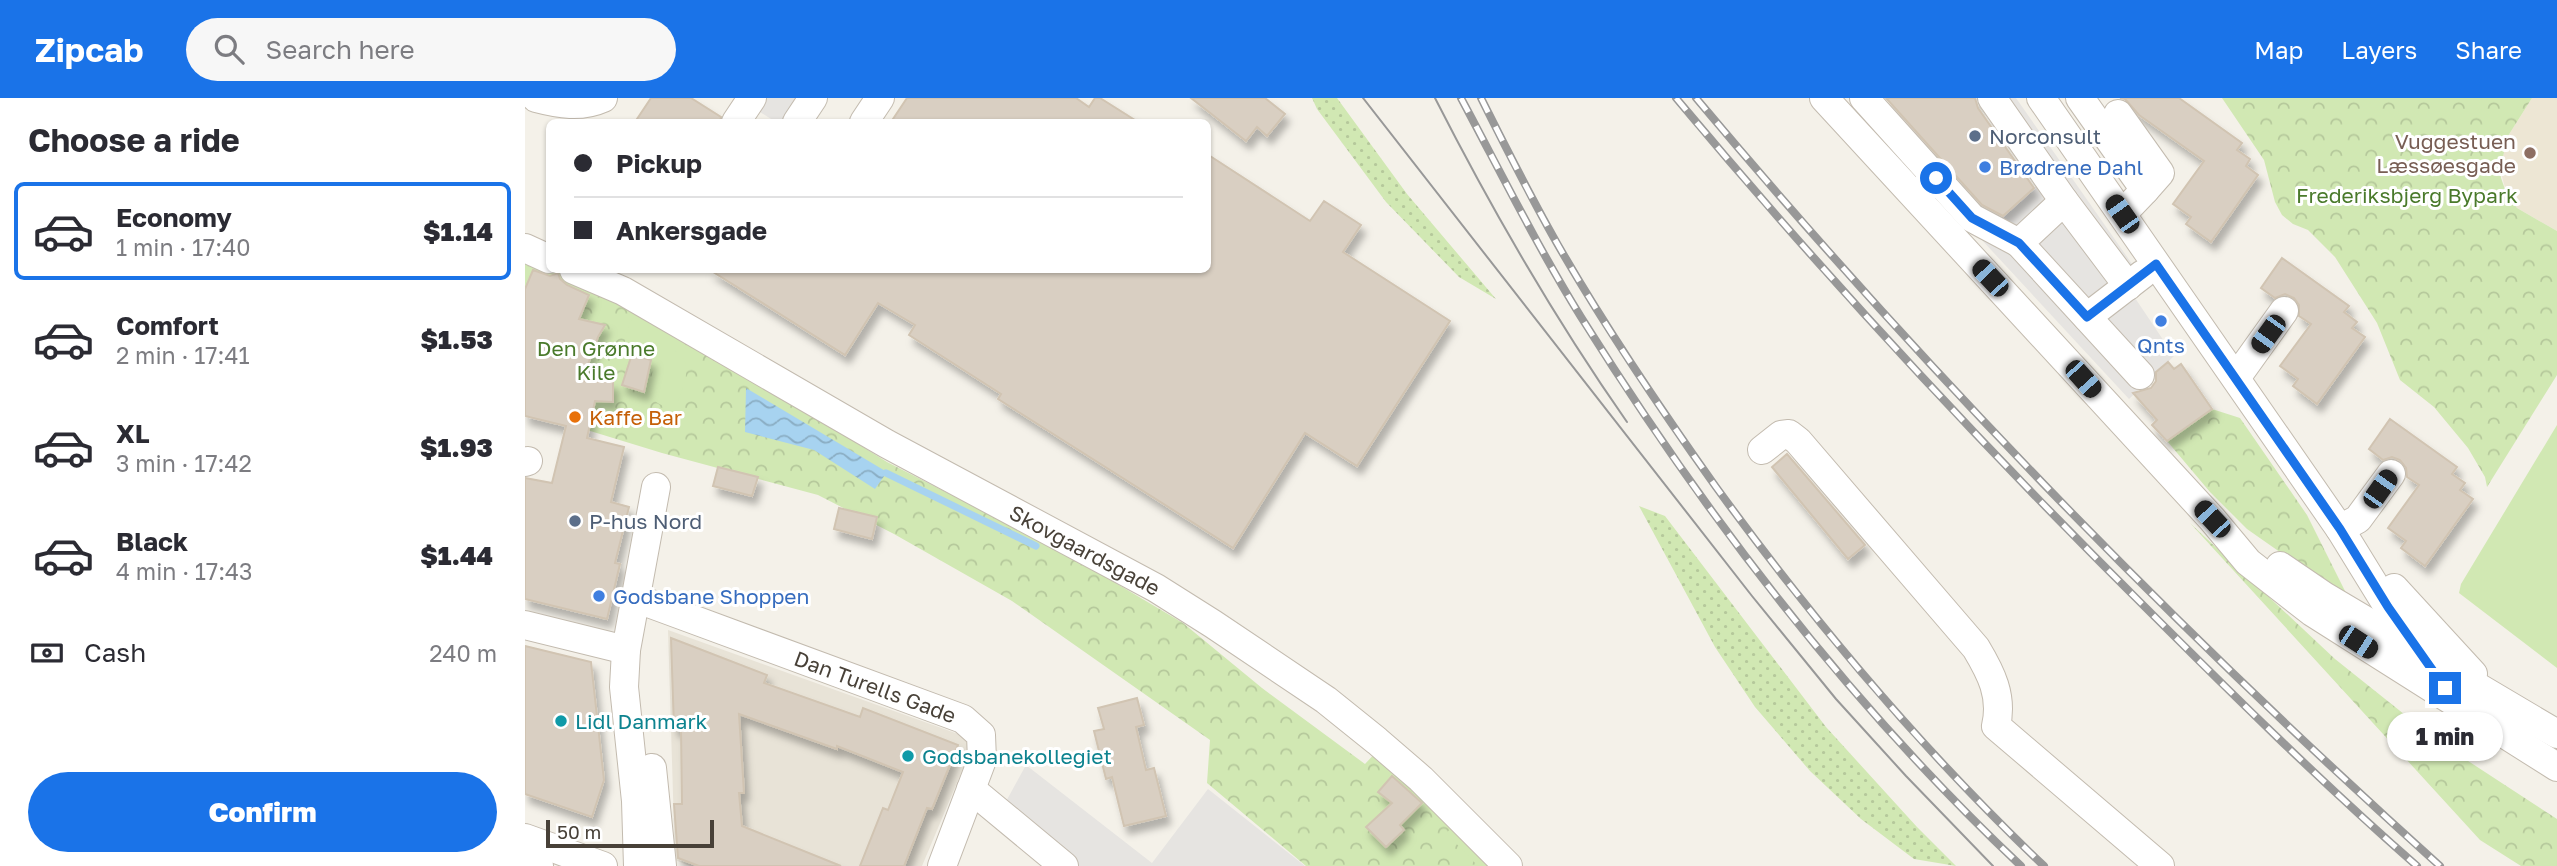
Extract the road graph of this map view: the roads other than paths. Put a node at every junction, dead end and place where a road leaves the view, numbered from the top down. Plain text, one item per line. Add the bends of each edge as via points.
1 (536, 98) edge
2 (603, 98) edge
3 (813, 98) edge
4 (880, 98) edge
5 (1824, 98) edge
6 (1864, 98) edge
7 (1992, 98) edge
8 (2042, 98) edge
9 (2080, 98) edge
10 (2118, 114) dead end
11 (799, 119) edge
12 (866, 119) edge
13 (2145, 190) junction
14 (2064, 201) junction
15 (2122, 214) junction
16 (2019, 243) junction
17 (525, 248) edge
18 (546, 258) edge
19 (2156, 264) junction
20 (581, 273) edge
21 (2128, 286) junction
22 (2284, 311) dead end
23 (2087, 317) junction
24 (2140, 375) dead end
25 (2236, 378) junction
26 (1762, 450) dead end
27 (2391, 474) dead end
28 (656, 487) dead end
29 (2212, 519) junction
30 (2340, 529) junction
31 (635, 598) junction
32 (525, 625) edge
33 (626, 650) junction
34 (2423, 655) junction
35 (2495, 697) junction
36 (2456, 704) junction
37 (2557, 734) edge
38 (2557, 767) edge
39 (971, 789) junction
40 (525, 838) edge
41 (525, 861) edge
42 (539, 866) edge
43 (603, 866) edge
44 (638, 866) edge
45 (663, 866) edge
46 (943, 866) edge
47 (1064, 866) edge
48 (1507, 866) edge
49 (2160, 866) edge

1 - 2 street via 588,105
3 - 11 street
4 - 12 street
5 - 29 street
6 - 16 street via 1972,218
7 - 14 street
8 - 15 street
9 - 13 street
10 - 13 street via 2160,173
13 - 15 street
14 - 16 street
14 - 21 street
15 - 19 street
16 - 23 street
17 - 18 street
19 - 21 street
19 - 25 street
20 - 48 street, Skovgaardsgade via 623,291 876,438 1213,624 1327,700 1377,741
21 - 23 street
22 - 25 street
23 - 24 street
25 - 30 street
26 - 49 street via 1781,435 1798,440 1976,648 1997,689 1996,726
27 - 30 street via 2358,519
28 - 31 street via 634,538
29 - 34 street via 2324,596
29 - 36 street via 2248,562 2281,589
30 - 34 street
30 - 35 street
31 - 33 street
31 - 39 street, Dan Turells Gade via 963,719 981,735 982,760
32 - 33 street
33 - 44 street via 624,687
33 - 45 street via 643,685
34 - 35 street
34 - 36 street
35 - 37 street
36 - 38 street
39 - 46 street, Dan Turells Gade
39 - 47 street
40 - 43 street
41 - 42 street

